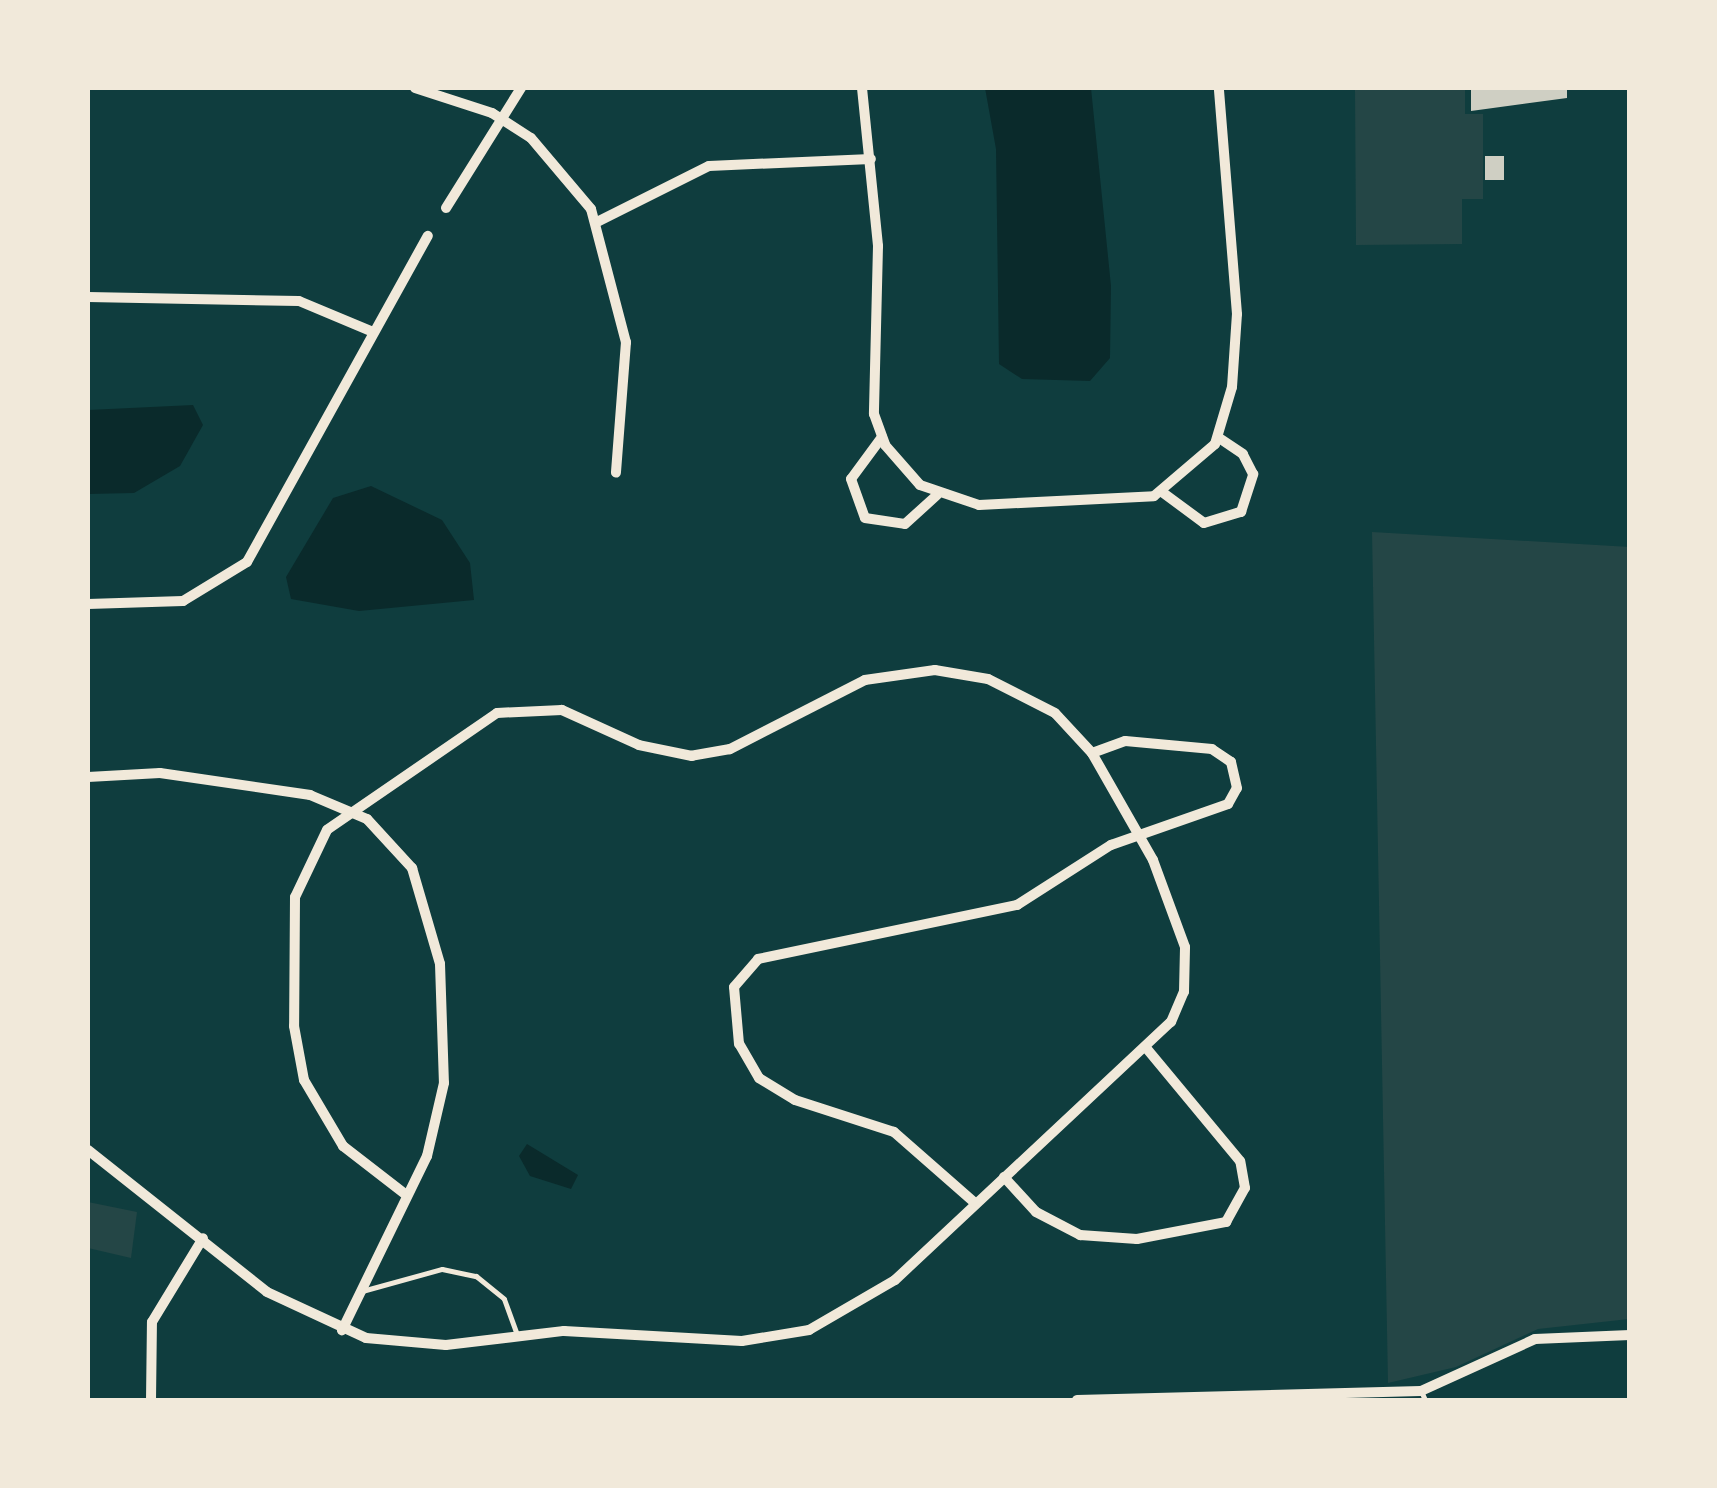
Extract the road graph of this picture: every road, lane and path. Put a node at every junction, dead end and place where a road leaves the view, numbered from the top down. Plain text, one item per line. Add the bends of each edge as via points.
1 (415, 88) edge
2 (521, 88) edge
3 (862, 88) edge
4 (1219, 88) edge
5 (503, 119) junction
6 (871, 159) junction
7 (446, 208) dead end
8 (597, 222) junction
9 (428, 236) dead end
10 (88, 297) edge
11 (374, 332) junction
12 (882, 438) junction
13 (1218, 438) junction
14 (616, 474) dead end
15 (1162, 492) junction
16 (938, 495) junction
17 (88, 604) edge
18 (1092, 753) junction
19 (88, 777) edge
20 (350, 810) junction
21 (1140, 836) junction
22 (1148, 1049) junction
23 (88, 1150) edge
24 (1004, 1177) junction
25 (406, 1194) junction
26 (975, 1203) junction
27 (203, 1238) junction
28 (360, 1292) junction
29 (342, 1330) junction
30 (517, 1335) junction
31 (1630, 1336) edge
32 (1423, 1396) edge
33 (1340, 1398) edge
34 (151, 1400) edge
35 (1077, 1400) edge

1 - 5 street
2 - 5 street
3 - 6 street
4 - 13 street via 1237,298
5 - 7 street
5 - 8 street via 555,160
6 - 8 street via 709,166
6 - 12 street via 872,400
8 - 14 street via 626,342
9 - 11 street
10 - 11 street via 299,300
11 - 17 street via 247,562 202,594
12 - 16 street
12 - 16 street via 850,478 865,518 905,524
13 - 15 street
13 - 15 street via 1243,454 1253,474 1240,512 1204,523
15 - 16 street via 1067,504 978,505
18 - 20 street via 1022,694 970,676 902,672 864,680 730,749 692,756 639,745 562,710 517,707 472,726
18 - 21 street
18 - 21 street via 1126,742 1212,749 1231,762 1237,788 1228,804
19 - 20 street via 226,779
20 - 25 street via 412,868 440,964 444,1084 427,1156
20 - 25 street via 314,846 295,897 296,1039 326,1124 364,1169
21 - 22 street via 1187,970 1171,1022
21 - 26 street via 988,916 758,958 740,974 734,1022 758,1078 795,1100 894,1132
22 - 24 street
22 - 24 street via 1240,1161 1245,1188 1226,1222 1137,1239 1080,1235 1036,1212
23 - 27 street
24 - 26 street
25 - 28 street
26 - 30 street via 895,1280 808,1330 742,1341
27 - 29 street via 268,1292
27 - 34 street via 152,1322
28 - 29 street
28 - 30 lane via 442,1269 476,1276 504,1299
29 - 30 street via 446,1345
31 - 32 street via 1544,1336
32 - 33 street
33 - 35 street

